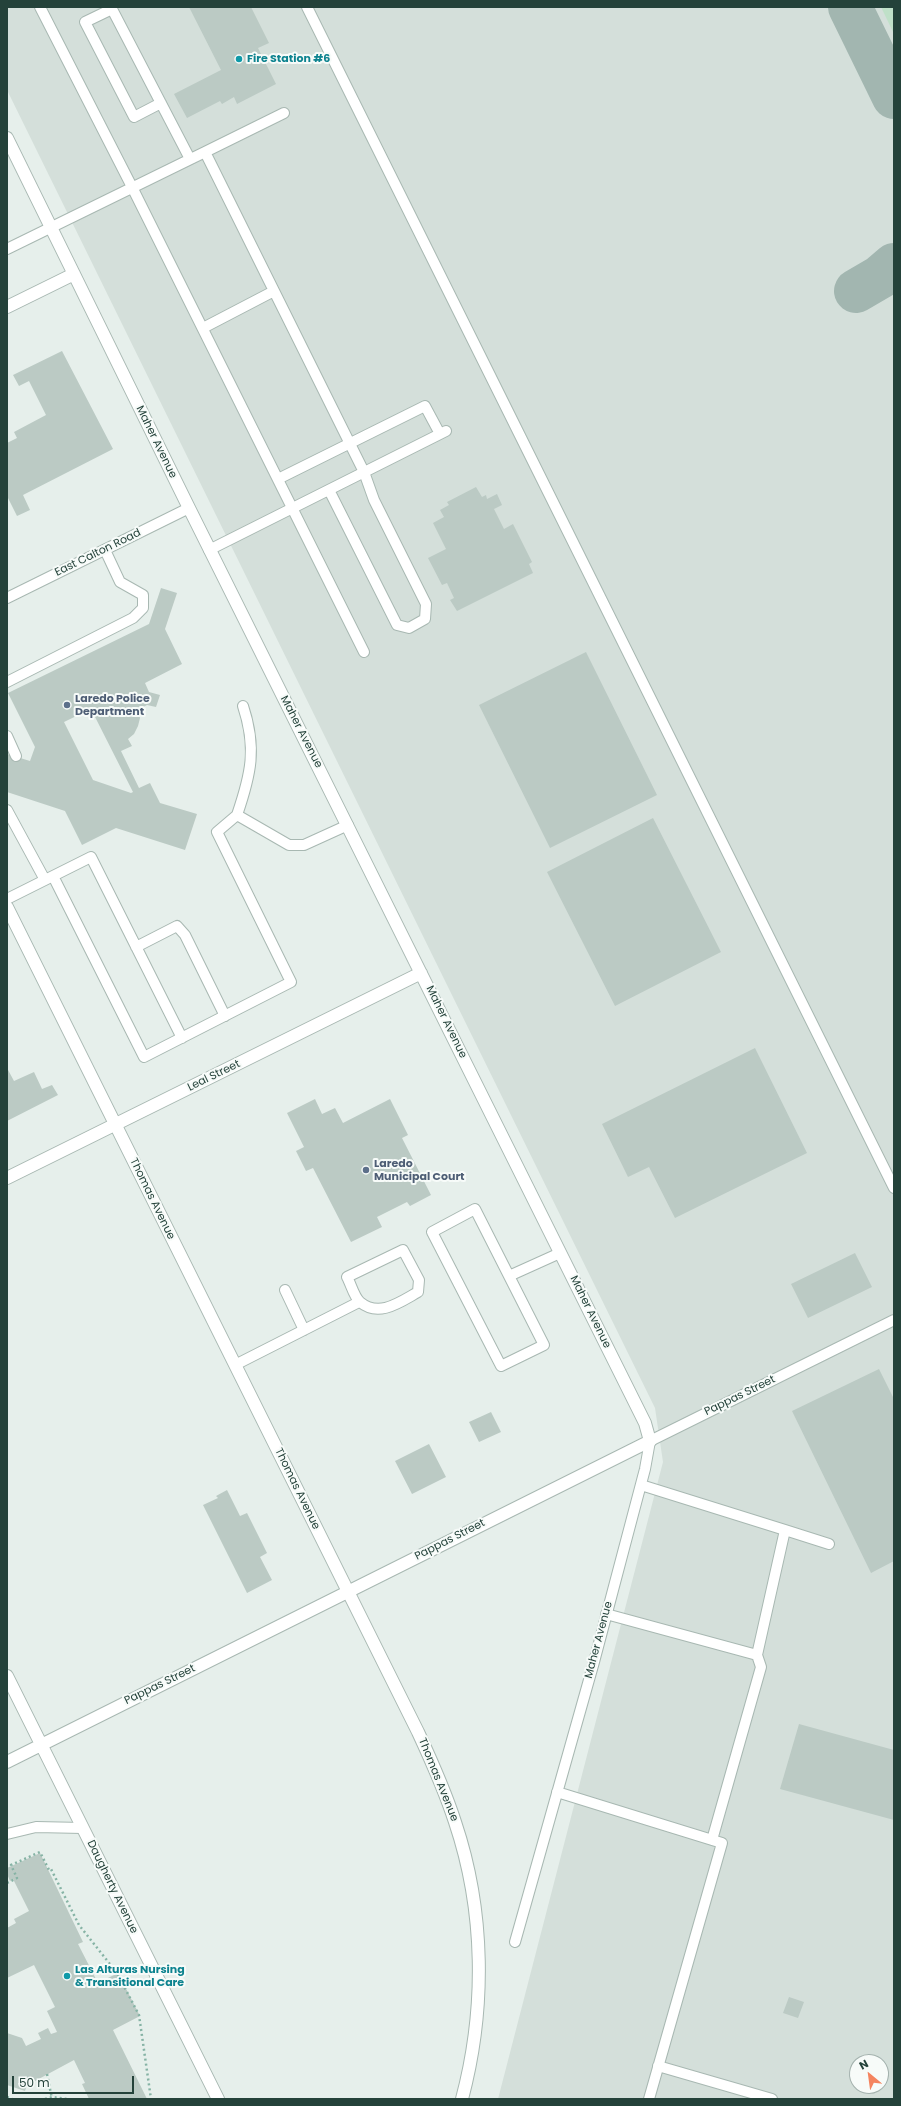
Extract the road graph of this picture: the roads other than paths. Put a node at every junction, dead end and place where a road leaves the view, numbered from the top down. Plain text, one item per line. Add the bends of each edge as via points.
1 (40, 7) edge
2 (307, 7) edge
3 (161, 103) junction
4 (284, 113) dead end
5 (7, 138) edge
6 (205, 152) junction
7 (190, 159) junction
8 (132, 187) junction
9 (51, 227) junction
10 (7, 249) edge
11 (74, 274) junction
12 (274, 291) junction
13 (7, 307) edge
14 (203, 328) junction
15 (350, 443) junction
16 (364, 472) junction
17 (278, 479) junction
18 (329, 490) junction
19 (189, 508) junction
20 (293, 508) junction
21 (104, 550) junction
22 (209, 550) junction
23 (7, 598) edge
24 (364, 652) dead end
25 (7, 682) edge
26 (242, 706) dead end
27 (7, 736) edge
28 (16, 756) dead end
29 (7, 810) edge
30 (237, 815) junction
31 (348, 825) junction
32 (49, 878) junction
33 (7, 899) edge
34 (7, 907) edge
35 (10, 921) edge
36 (136, 947) junction
37 (421, 973) junction
38 (226, 1016) junction
39 (182, 1038) junction
40 (115, 1125) junction
41 (7, 1178) edge
42 (894, 1188) edge
43 (560, 1253) junction
44 (509, 1276) junction
45 (286, 1290) dead end
46 (359, 1302) junction
47 (894, 1320) edge
48 (304, 1330) junction
49 (235, 1365) junction
50 (650, 1441) junction
51 (641, 1485) junction
52 (785, 1530) junction
53 (829, 1544) dead end
54 (348, 1592) junction
55 (606, 1614) junction
56 (757, 1655) junction
57 (7, 1676) edge
58 (41, 1744) junction
59 (7, 1762) edge
60 (557, 1792) junction
61 (83, 1828) junction
62 (7, 1834) edge
63 (712, 1840) junction
64 (515, 1942) dead end
65 (658, 2066) junction
66 (218, 2099) edge
67 (462, 2099) edge
68 (649, 2099) edge
69 (772, 2099) edge

1 - 8 lane
2 - 42 lane
3 - 3 lane via 112,8 85,22 134,117
3 - 7 lane
4 - 6 lane
5 - 9 street, Maher Avenue
6 - 7 lane
6 - 12 lane
7 - 8 lane
8 - 9 lane
8 - 14 lane
9 - 10 lane
9 - 11 street, Maher Avenue
11 - 13 street
11 - 19 street, Maher Avenue
12 - 14 lane
12 - 15 lane
14 - 17 lane
15 - 16 lane
15 - 16 lane via 425,406 443,432
15 - 17 lane
16 - 18 lane
16 - 18 lane via 374,500 426,604 425,619 409,628 397,625
17 - 20 lane
18 - 20 lane
19 - 21 lane, East Calton Road
19 - 22 street, Maher Avenue
20 - 22 lane
20 - 24 lane
21 - 23 lane, East Calton Road
21 - 25 lane via 120,582 143,594 143,608 133,618
22 - 31 street, Maher Avenue
26 - 30 lane via 250,729 251,747 248,784
27 - 28 lane
29 - 32 lane
30 - 31 lane via 289,844 304,845
30 - 38 lane via 216,832 291,982
31 - 37 street, Maher Avenue
32 - 33 lane
32 - 36 lane via 91,857
32 - 39 lane via 144,1057
34 - 35 street, Thomas Avenue
35 - 40 street, Thomas Avenue
36 - 38 lane via 177,926 185,935
36 - 39 lane
37 - 40 street, Leal Street
37 - 43 street, Maher Avenue
38 - 39 lane
40 - 41 street, Leal Street
40 - 49 street, Thomas Avenue
43 - 44 lane
43 - 50 street, Maher Avenue via 645,1423
44 - 44 lane via 475,1209 432,1232 501,1366 544,1345
45 - 48 lane
46 - 46 lane via 374,1309 384,1310 418,1292 419,1280 403,1250 347,1277
46 - 48 lane
47 - 50 lane, Pappas Street
48 - 49 lane
49 - 54 street, Thomas Avenue
50 - 51 lane, Maher Avenue
50 - 54 street, Pappas Street
51 - 52 lane
51 - 55 lane, Maher Avenue
52 - 53 lane
52 - 56 lane
54 - 58 street, Pappas Street
54 - 67 street, Thomas Avenue via 436,1772 455,1822 470,1877 479,1936 478,1991 470,2071
55 - 56 lane
55 - 60 lane, Maher Avenue
56 - 63 lane via 761,1667
57 - 58 street, Daugherty Avenue
58 - 59 street, Pappas Street
58 - 61 street, Daugherty Avenue
60 - 63 lane
60 - 64 lane, Maher Avenue
61 - 62 lane via 36,1827
61 - 66 street, Daugherty Avenue
63 - 65 lane via 722,1843
65 - 68 lane
65 - 69 lane

